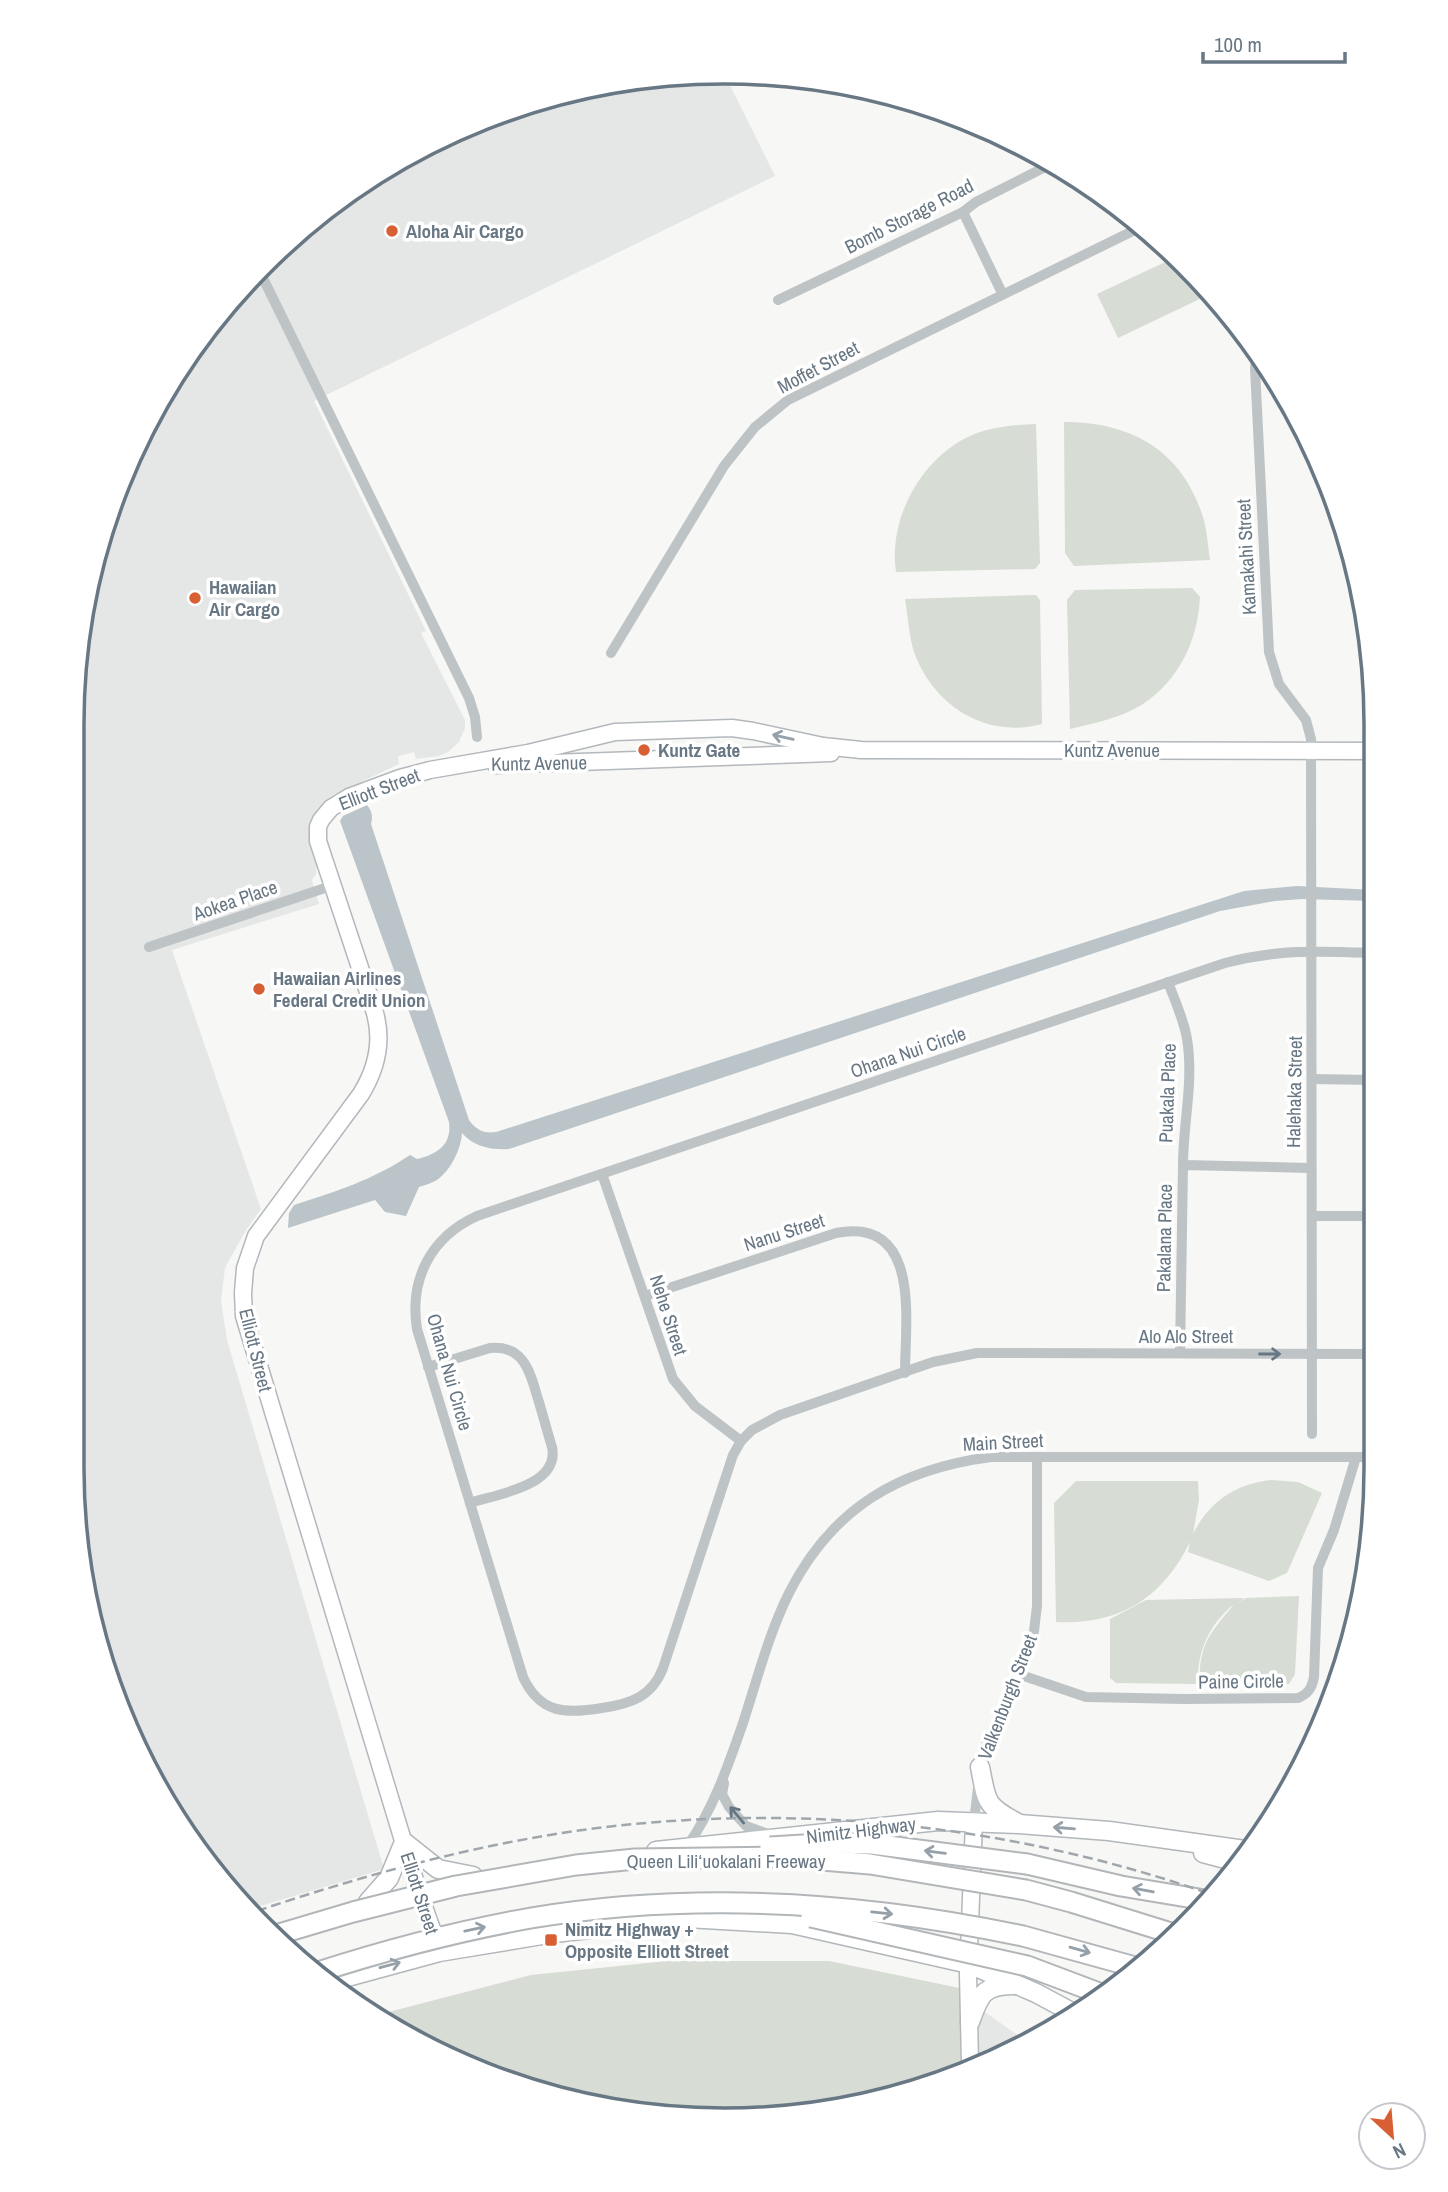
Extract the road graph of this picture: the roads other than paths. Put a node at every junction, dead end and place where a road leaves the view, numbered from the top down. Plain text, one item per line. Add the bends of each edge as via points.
1 (1042, 169) edge
2 (963, 212) junction
3 (1132, 231) edge
4 (264, 279) edge
5 (1002, 293) junction
6 (778, 300) dead end
7 (1255, 367) edge
8 (611, 653) dead end
9 (477, 737) dead end
10 (1311, 749) junction
11 (850, 750) junction
12 (1364, 751) edge
13 (478, 763) junction
14 (331, 886) junction
15 (149, 947) dead end
16 (1312, 950) junction
17 (1364, 953) edge
18 (1168, 982) junction
19 (1312, 1079) junction
20 (1364, 1080) edge
21 (1183, 1166) junction
22 (1310, 1168) junction
23 (602, 1174) junction
24 (1312, 1216) junction
25 (1364, 1216) edge
26 (645, 1296) junction
27 (1000, 1352) joint
28 (1180, 1353) junction
29 (1311, 1354) junction
30 (1364, 1354) edge
31 (428, 1367) junction
32 (905, 1373) junction
33 (1312, 1434) dead end
34 (741, 1441) junction
35 (1037, 1457) junction
36 (1356, 1457) junction
37 (1364, 1457) edge
38 (470, 1503) junction
39 (1018, 1674) junction
40 (728, 1766) junction
41 (980, 1767) junction
42 (974, 1822) junction
43 (1019, 1824) junction
44 (1109, 1831) junction
45 (784, 1839) junction
46 (404, 1842) junction
47 (686, 1848) junction
48 (1238, 1849) edge
49 (635, 1859) junction
50 (1230, 1860) edge
51 (473, 1876) junction
52 (418, 1890) junction
53 (1197, 1899) edge
54 (368, 1902) junction
55 (717, 1902) junction
56 (279, 1929) edge
57 (1166, 1931) edge
58 (284, 1933) edge
59 (439, 1952) junction
60 (969, 1964) junction
61 (1127, 1965) edge
62 (326, 1970) edge
63 (338, 1979) edge
64 (1018, 1984) junction
65 (1093, 1991) edge
66 (1036, 1993) junction
67 (1066, 2009) edge
68 (1061, 2012) edge
69 (970, 2022) junction
70 (970, 2059) edge

1 - 2 street, Bomb Storage Road
2 - 5 street
2 - 6 street, Bomb Storage Road
3 - 5 street, Moffet Street
4 - 9 street via 469,698
5 - 8 street, Moffet Street via 788,400 755,427 724,466
7 - 10 street, Kamakahi Street via 1269,653 1279,684 1306,720
10 - 11 street, Kuntz Avenue
10 - 12 street, Kuntz Avenue
10 - 16 street, Halehaka Street
11 - 13 street, Kuntz Avenue via 819,755
11 -> 13 street, Kuntz Avenue via 732,728 615,732
13 - 14 street, Elliott Street via 409,776 331,808 317,835
14 - 15 street, Aokea Place
14 - 46 street, Elliott Street via 375,1013 378,1052 361,1094 256,1236 245,1269 243,1306
16 - 17 street, Ohana Nui Circle
16 - 18 street, Ohana Nui Circle via 1252,956
16 - 19 street, Halehaka Street
18 - 21 street, Puakala Place via 1189,1053
18 - 23 street, Ohana Nui Circle
19 - 20 street
19 - 22 street, Halehaka Street
21 - 22 street, Pakalana Place
21 - 28 street, Pakalana Place
22 - 24 street, Halehaka Street
23 - 26 street, Nehe Street
23 - 31 street, Ohana Nui Circle via 477,1216 442,1239 423,1268 414,1301 416,1329
24 - 25 street
24 - 29 street, Halehaka Street
26 - 32 street, Nanu Street via 836,1233 869,1235 890,1248 902,1269
26 - 34 street, Nehe Street via 679,1389
27 - 28 street, Alo Alo Street
27 - 32 street, Ohana Nui Circle via 955,1357
28 -> 29 street, Alo Alo Street
29 - 30 street, Alo Alo Street
29 - 33 street, Halehaka Street
31 - 38 street, Ohana Nui Circle
31 - 38 street via 500,1347 518,1354 530,1371 552,1447 549,1467 535,1482
32 - 34 street, Ohana Nui Circle via 780,1415
34 - 38 street, Ohana Nui Circle via 728,1467 660,1676 645,1694 624,1705 567,1712 531,1692
35 - 36 street, Main Street
35 - 39 street, Valkenburgh Street via 1037,1606 1034,1632
35 - 40 street, Main Street via 991,1457 920,1472 856,1508 829,1534 788,1595
36 - 37 street, Main Street
36 - 39 street, Paine Circle via 1318,1568 1314,1677 1303,1696 1086,1697
39 - 41 street, Valkenburgh Street
45 -> 40 street, Main Street via 746,1826 729,1807 722,1794
40 - 47 street, Main Street via 702,1826
41 - 42 street, Valkenburgh Street
41 - 43 main road via 986,1798 995,1811
42 - 43 main road, Nimitz Highway
42 - 45 main road, Nimitz Highway via 937,1821
42 - 60 street, Valkenburgh Street
44 -> 43 main road, Nimitz Highway
44 - 48 main road, Nimitz Highway
44 - 50 main road
45 - 47 main road, Nimitz Highway
46 - 51 main road via 438,1869
46 - 52 street, Elliott Street
46 - 54 main road via 390,1878
47 - 51 main road, Nimitz Highway via 575,1859
53 -> 49 highway, bridge via 1027,1864 872,1844
49 - 57 highway, Queen Liliʻuokalani Freeway, bridge via 800,1858 870,1864 1026,1890
49 - 58 highway, Queen Liliʻuokalani Freeway, bridge via 456,1886
51 - 52 main road, Nimitz Highway
52 - 54 main road, Nimitz Highway
52 - 59 street, Elliott Street
54 - 56 main road, Nimitz Highway
55 -> 61 highway, bridge via 923,1917 1023,1936
62 -> 55 highway, bridge via 415,1943 533,1918
55 - 65 highway, bridge via 861,1927 1027,1966
59 - 60 main road via 687,1918 792,1924
63 -> 59 main road
60 - 64 main road
60 - 69 street, Valkenburgh Street
64 - 66 main road
64 - 69 main road via 983,1993
66 - 67 main road
66 - 68 main road
69 - 70 street, Valkenburgh Street

